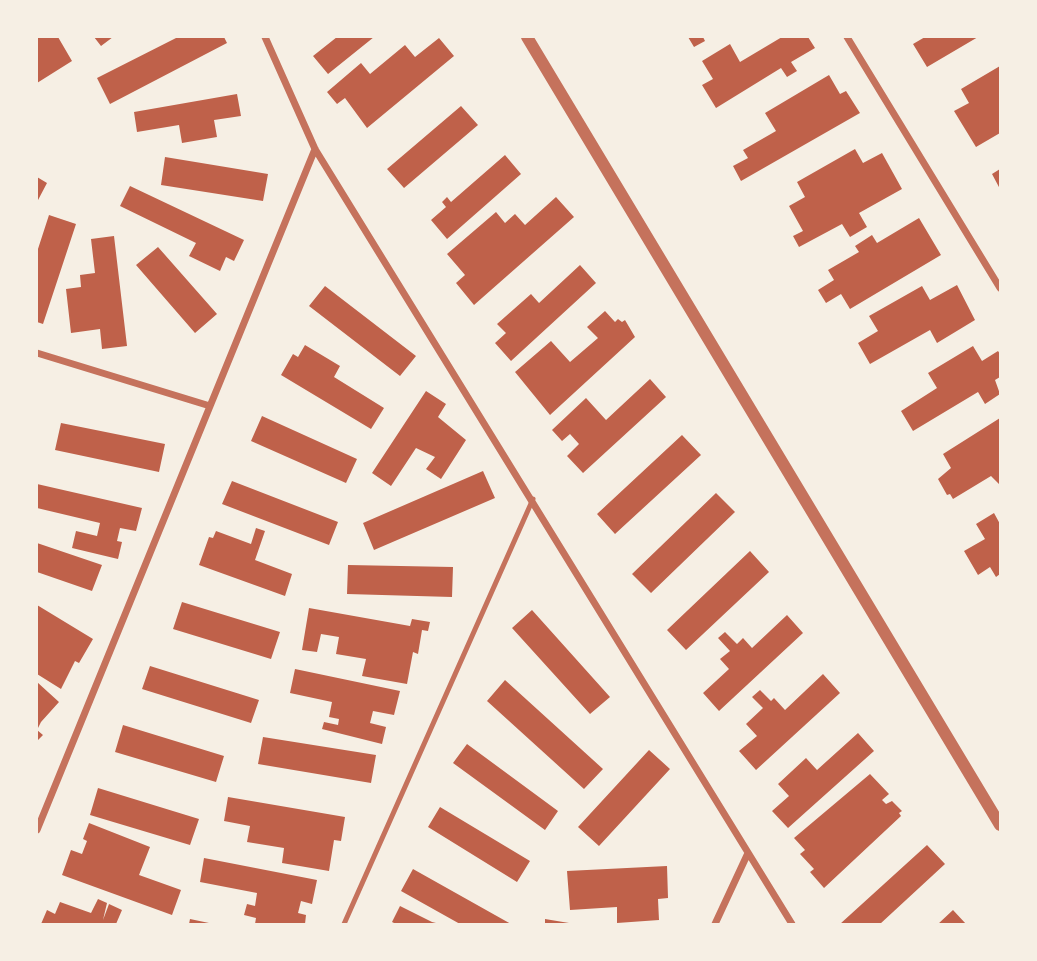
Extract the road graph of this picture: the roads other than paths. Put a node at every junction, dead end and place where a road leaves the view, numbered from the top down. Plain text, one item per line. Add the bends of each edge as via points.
1 (265, 37) edge
2 (527, 37) edge
3 (847, 37) edge
4 (315, 149) junction
5 (1000, 288) edge
6 (37, 353) edge
7 (210, 406) junction
8 (533, 499) junction
9 (1000, 825) edge
10 (37, 830) edge
11 (748, 853) junction
12 (344, 924) edge
13 (715, 924) edge
14 (792, 924) edge

1 - 4 street
2 - 9 street
3 - 5 street
4 - 7 street
4 - 8 street
6 - 7 street
7 - 10 street
8 - 11 street
8 - 12 lane
11 - 13 street
11 - 14 street

